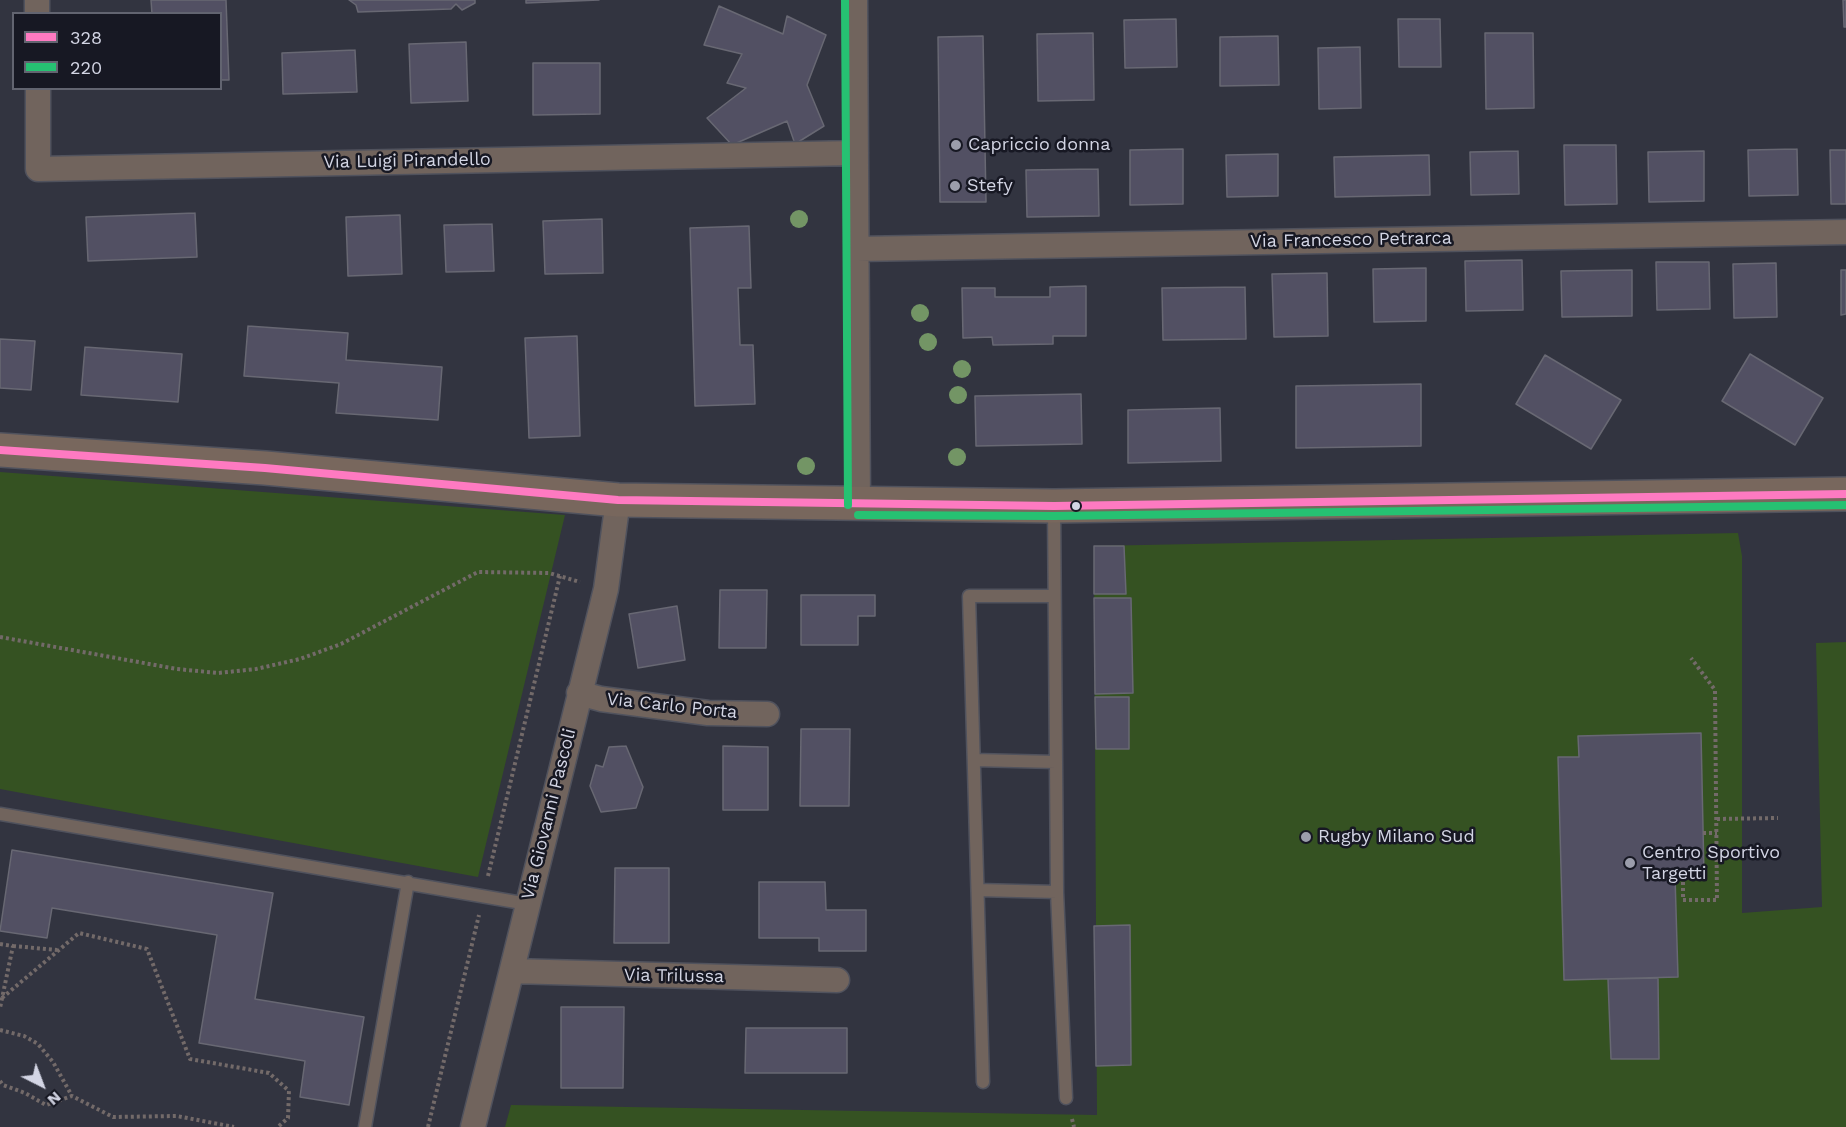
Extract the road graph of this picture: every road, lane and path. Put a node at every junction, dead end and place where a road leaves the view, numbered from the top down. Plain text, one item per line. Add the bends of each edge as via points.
1 (855, 0) edge
2 (38, 90) edge
3 (856, 153) junction
4 (1846, 232) edge
5 (856, 249) junction
6 (0, 450) edge
7 (1846, 494) edge
8 (618, 500) junction
9 (858, 505) junction
10 (1054, 506) junction
11 (560, 576) junction
12 (606, 590) junction
13 (1054, 596) junction
14 (0, 637) edge
15 (1691, 658) dead end
16 (579, 693) junction
17 (767, 714) dead end
18 (974, 760) junction
19 (1056, 762) junction
20 (0, 814) edge
21 (1717, 819) junction
22 (1778, 819) dead end
23 (1703, 833) dead end
24 (1717, 833) junction
25 (1683, 876) dead end
26 (408, 882) junction
27 (978, 890) junction
28 (1057, 892) junction
29 (483, 896) junction
30 (528, 904) junction
31 (0, 944) edge
32 (13, 946) junction
33 (57, 950) junction
34 (512, 971) junction
35 (837, 980) dead end
36 (2, 999) junction
37 (0, 1008) edge
38 (0, 1030) edge
39 (0, 1081) edge
40 (983, 1082) dead end
41 (72, 1096) junction
42 (1066, 1098) dead end
43 (234, 1127) edge
44 (278, 1127) edge
45 (365, 1127) edge
46 (428, 1127) edge
47 (473, 1127) edge

1 - 3 street
2 - 3 street, Via Luigi Pirandello via 38,169
3 - 5 street
4 - 5 street, Via Francesco Petrarca
5 - 9 street
6 - 8 main road via 265,468
7 - 10 main road
8 - 9 main road
8 - 12 street, Via Giovanni Pascoli
9 - 10 main road
10 - 13 lane
11 - 12 path
11 - 14 path via 478,572 341,644 300,659 247,670 218,673 177,669
11 - 29 path
12 - 16 street, Via Giovanni Pascoli
13 - 18 lane via 969,596
13 - 19 lane
15 - 21 path via 1715,690
16 - 17 street, Via Carlo Porta via 708,713
16 - 30 street, Via Giovanni Pascoli
18 - 19 lane
18 - 27 lane
19 - 28 lane
20 - 26 lane
21 - 22 path
21 - 24 path
23 - 24 path
24 - 25 path via 1717,900 1683,900
26 - 29 lane
26 - 45 lane
27 - 28 lane
27 - 40 lane
28 - 42 lane
29 - 30 lane
29 - 46 path
30 - 34 street, Via Giovanni Pascoli
31 - 32 path
32 - 33 path
32 - 36 path
33 - 36 path
33 - 44 path via 79,933 147,949 190,1059 269,1073 289,1091 288,1118
34 - 35 street, Via Trilussa
34 - 47 street, Via Giovanni Pascoli
36 - 37 path
38 - 41 path via 38,1044
39 - 41 path via 46,1106
41 - 43 path via 113,1117 177,1116

